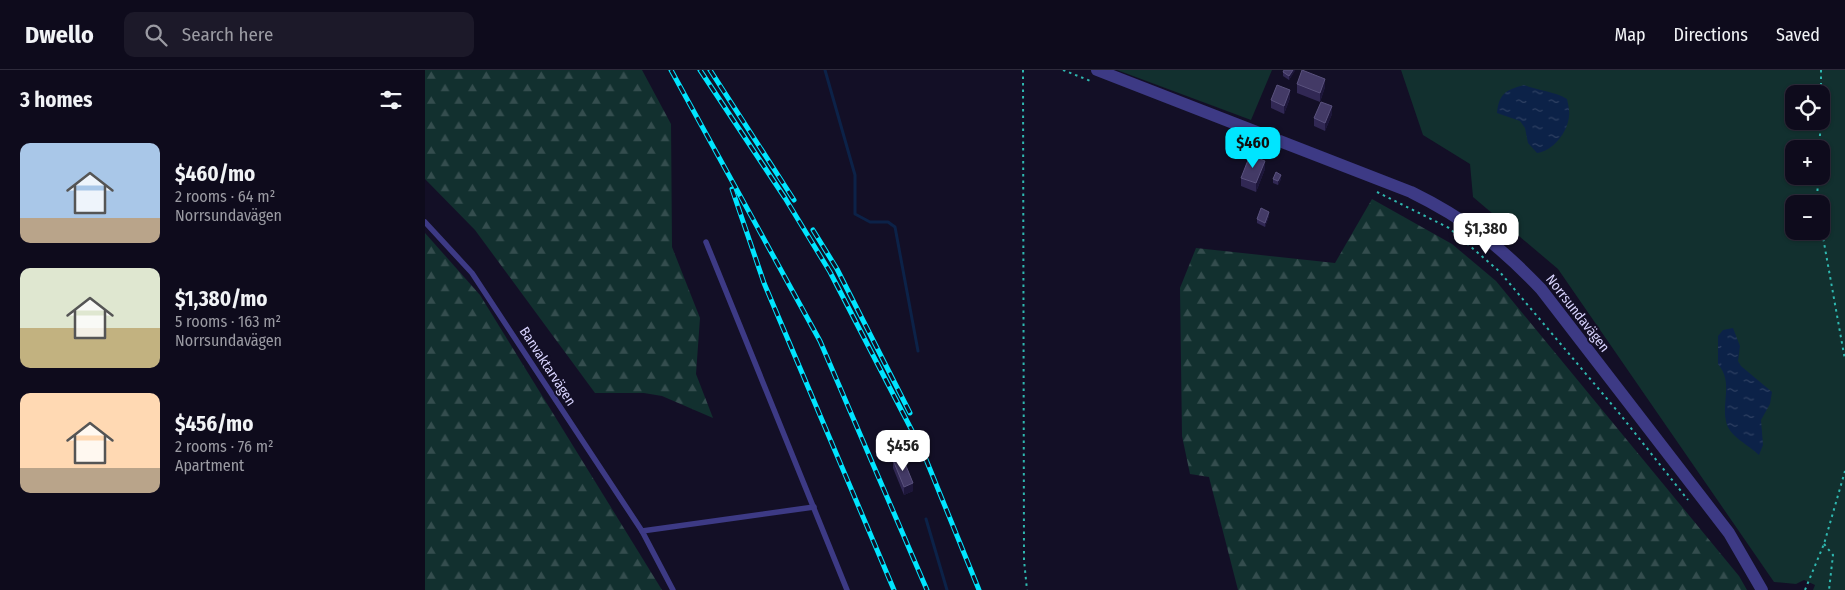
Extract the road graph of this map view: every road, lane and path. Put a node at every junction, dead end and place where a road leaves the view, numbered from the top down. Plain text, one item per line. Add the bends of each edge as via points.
1 (1023, 70) edge
2 (1063, 70) edge
3 (1097, 70) edge
4 (1821, 70) edge
5 (1098, 84) dead end
6 (1821, 85) edge
7 (1370, 188) dead end
8 (425, 222) edge
9 (1824, 240) edge
10 (706, 242) dead end
11 (1845, 360) edge
12 (1845, 470) edge
13 (1691, 504) dead end
14 (814, 507) junction
15 (642, 531) junction
16 (1824, 544) junction
17 (673, 590) edge
18 (847, 590) edge
19 (1027, 590) edge
20 (1762, 590) edge
21 (1805, 590) edge
22 (1829, 590) edge

1 - 19 path via 1024,560
2 - 5 path
3 - 20 street, Norrsundavägen via 1402,188 1476,228 1511,257 1541,289 1729,533
4 - 6 path
7 - 13 path via 1449,228 1499,271
8 - 15 lane, Banvaktarvägen via 472,274
9 - 11 path
10 - 14 lane
12 - 16 path
14 - 15 lane
14 - 18 lane
15 - 17 lane, Banvaktarvägen
16 - 21 path
16 - 22 path via 1833,555

